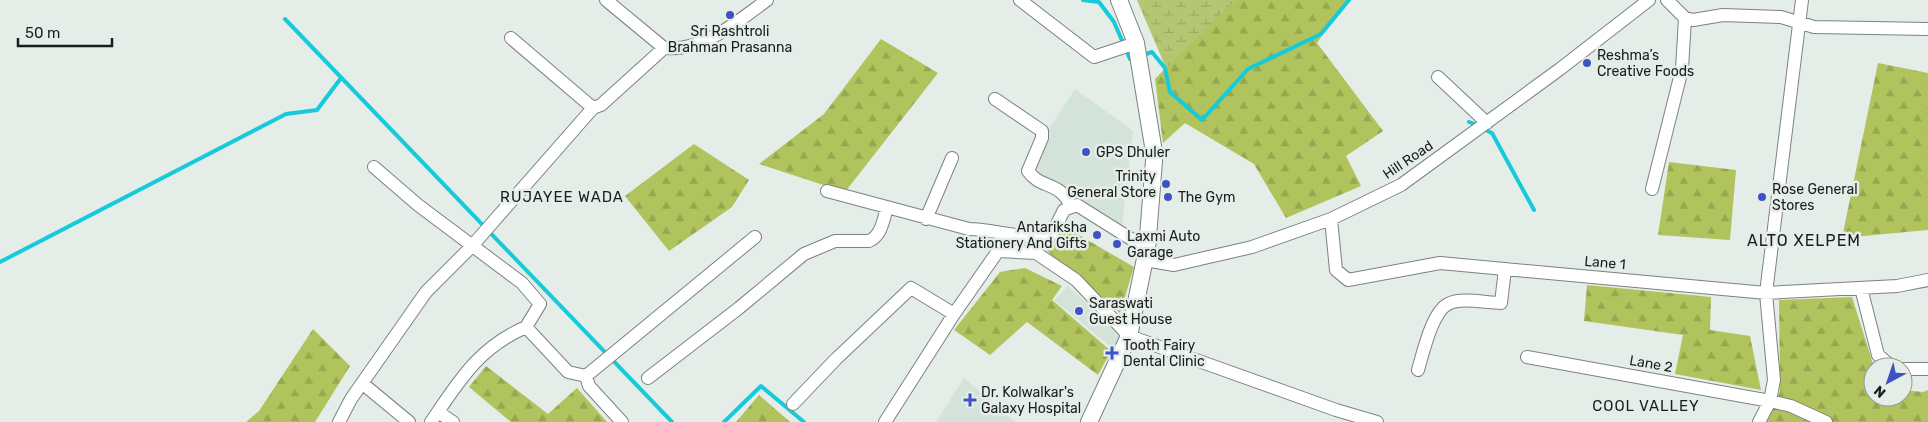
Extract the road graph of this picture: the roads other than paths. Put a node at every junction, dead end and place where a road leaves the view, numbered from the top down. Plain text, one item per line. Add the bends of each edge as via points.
1 (606, 0) edge
2 (767, 0) edge
3 (1020, 0) edge
4 (1119, 0) edge
5 (1648, 0) edge
6 (1667, 0) edge
7 (1802, 0) edge
8 (1685, 18) junction
9 (1799, 21) junction
10 (1928, 29) edge
11 (511, 38) dead end
12 (1136, 43) junction
13 (664, 48) junction
14 (1438, 77) dead end
15 (996, 99) dead end
16 (593, 108) junction
17 (1486, 123) junction
18 (952, 158) dead end
19 (374, 167) dead end
20 (1652, 189) dead end
21 (827, 191) dead end
22 (1071, 207) junction
23 (887, 208) junction
24 (926, 218) junction
25 (1331, 219) junction
26 (755, 237) dead end
27 (472, 246) junction
28 (1146, 255) junction
29 (1505, 269) junction
30 (1928, 280) edge
31 (1861, 288) junction
32 (1766, 292) junction
33 (954, 314) junction
34 (526, 327) junction
35 (1129, 336) junction
36 (1527, 357) dead end
37 (1880, 357) edge
38 (1913, 369) edge
39 (1928, 369) edge
40 (1418, 370) dead end
41 (586, 376) junction
42 (648, 378) dead end
43 (362, 383) junction
44 (1770, 401) junction
45 (793, 404) dead end
46 (434, 417) edge
47 (339, 422) edge
48 (410, 422) edge
49 (453, 422) edge
50 (622, 422) edge
51 (886, 422) edge
52 (1089, 422) edge
53 (1377, 422) edge
54 (1759, 422) edge
55 (1826, 422) edge

1 - 13 street
2 - 13 street via 735,24 694,46 680,50
3 - 12 street via 1094,57
4 - 12 main road
5 - 17 street, Hill Road
6 - 8 street
7 - 9 street
8 - 9 street via 1693,20 1723,15 1782,17
8 - 20 street via 1682,69
9 - 10 street via 1814,27
9 - 32 street
11 - 16 street
12 - 28 main road via 1154,152
13 - 16 street via 602,105
14 - 17 street
15 - 22 street via 1042,131 1028,171 1032,177 1065,194
16 - 27 street
17 - 25 street, Hill Road via 1401,185
18 - 24 street
19 - 27 street
21 - 23 street
22 - 24 street via 1064,210 1052,234 1039,239 989,229 969,229
22 - 28 street via 1077,205
23 - 24 street
23 - 42 street via 874,239 836,240 804,254
25 - 28 street, Hill Road via 1252,247 1174,265
25 - 29 street, Lane 1 via 1336,270 1348,280 1440,263
26 - 41 street
27 - 34 street via 522,283 540,304
27 - 43 street via 426,292
28 - 35 main road
29 - 32 street, Lane 1
29 - 40 street via 1502,303 1458,302 1439,311
30 - 31 street, Lane 1
31 - 32 street, Lane 1
31 - 37 street
32 - 44 street via 1774,380
33 - 35 street via 998,251 1036,253 1076,280
33 - 45 street via 911,288
33 - 51 street
34 - 41 street via 568,372
34 - 46 street via 506,336 467,368
35 - 52 main road
35 - 53 street
36 - 44 street, Lane 2
38 - 39 street
41 - 50 street via 589,386
43 - 47 street
43 - 48 street
44 - 54 street
44 - 55 street, Lane 2 via 1791,406
46 - 49 street

